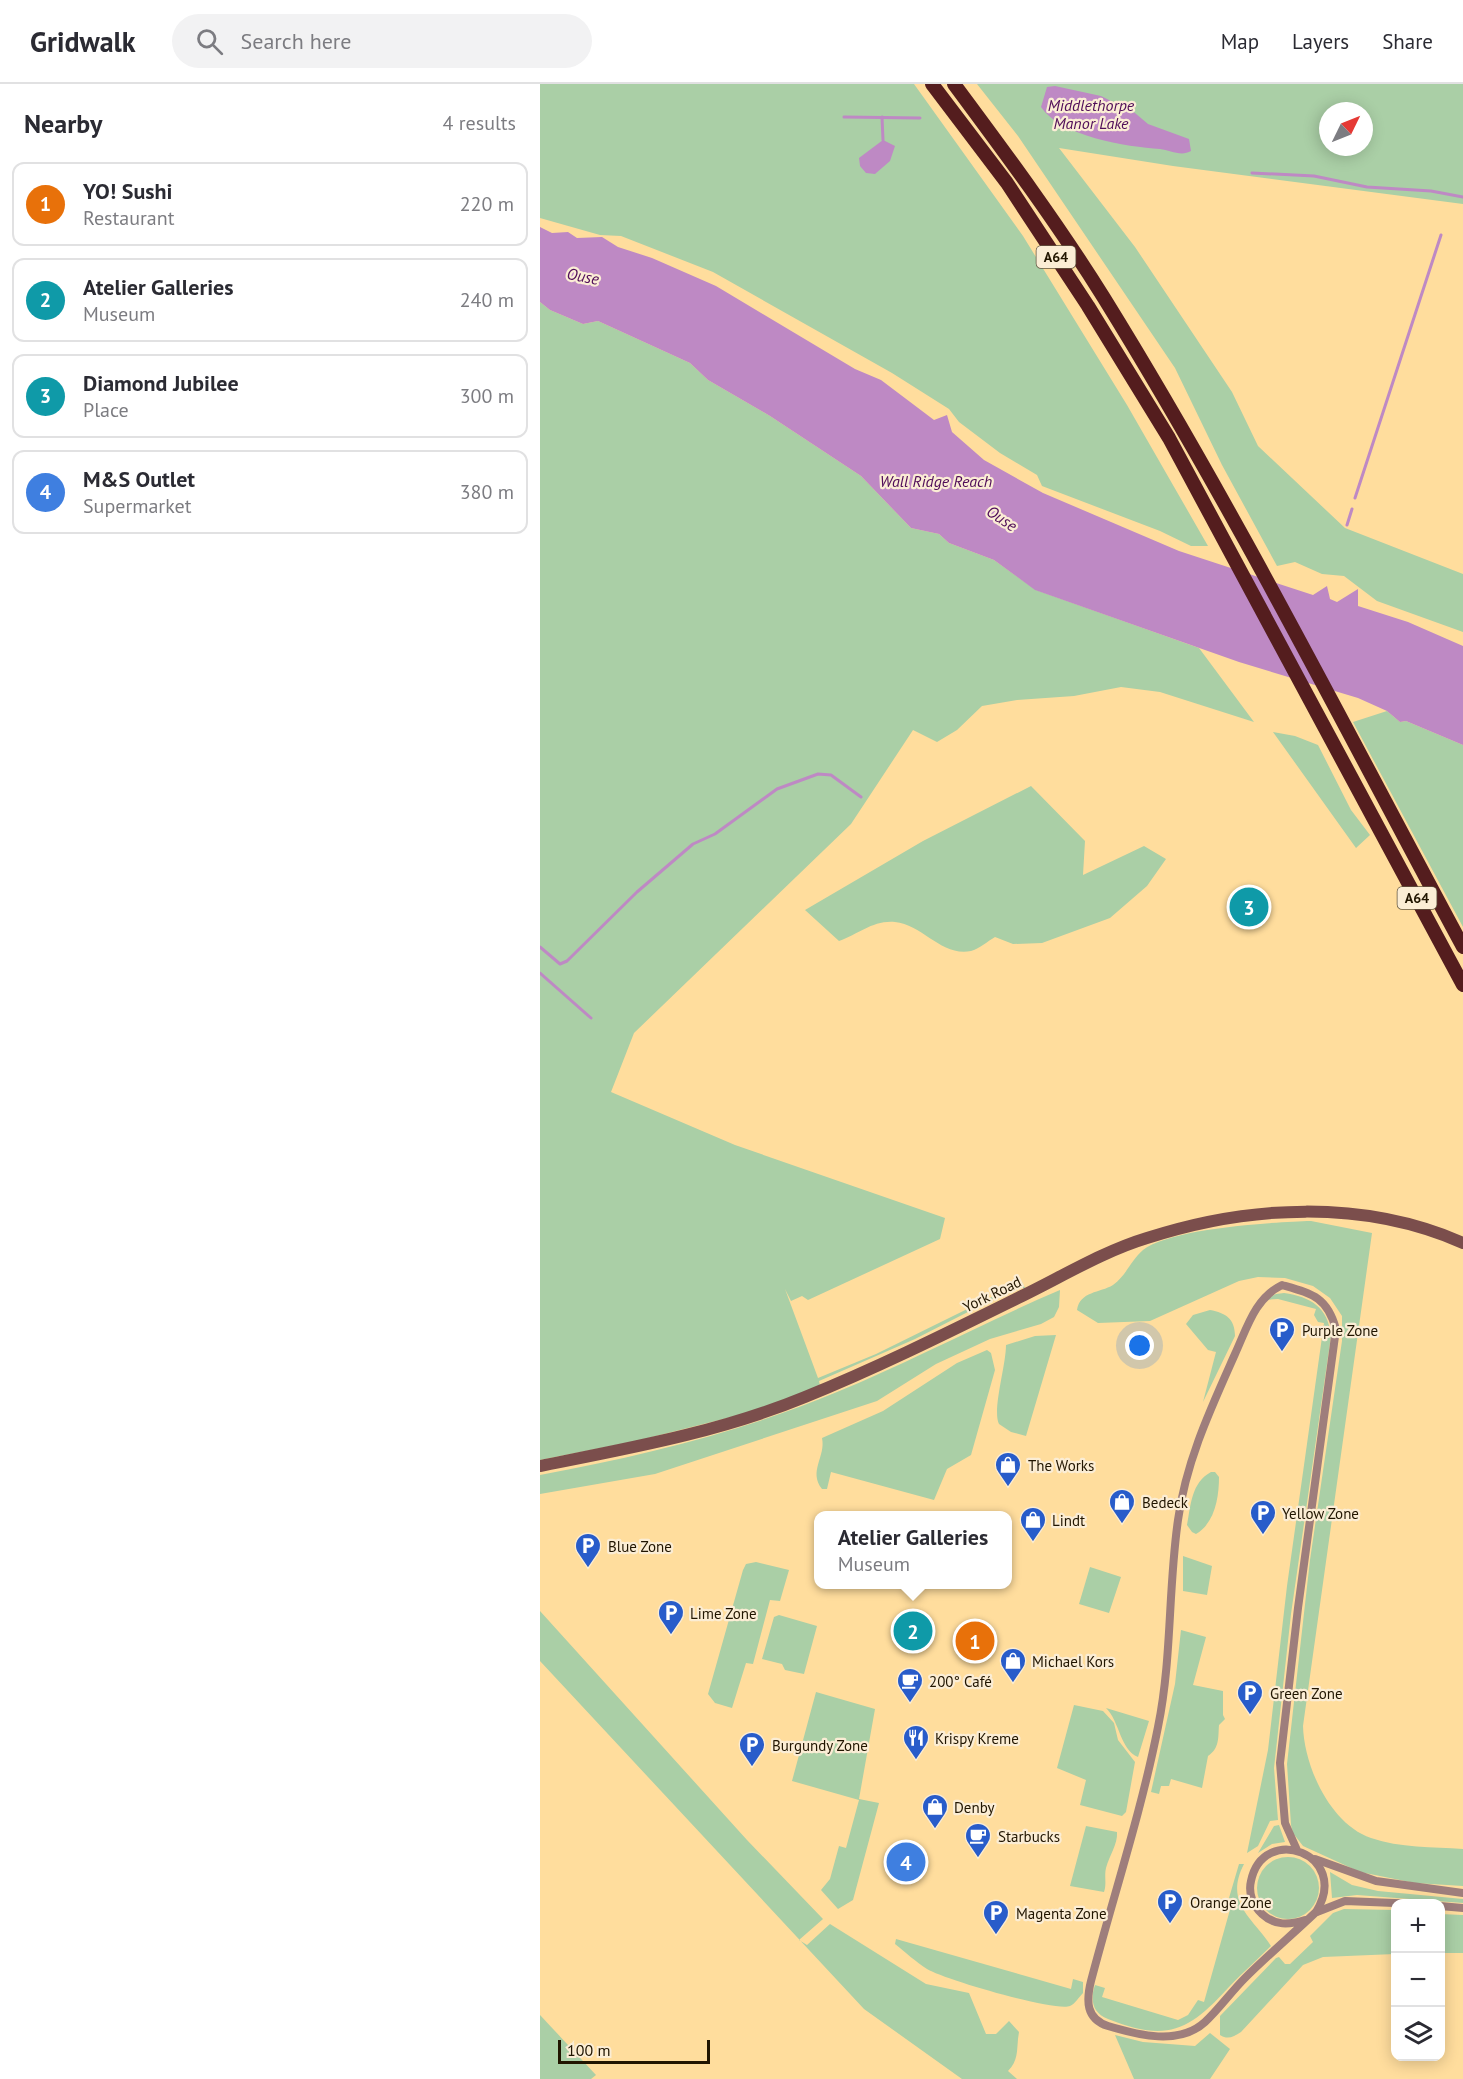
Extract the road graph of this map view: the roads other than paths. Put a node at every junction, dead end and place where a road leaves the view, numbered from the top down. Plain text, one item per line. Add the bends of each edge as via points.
1 (932, 84) edge
2 (954, 84) edge
3 (1463, 947) edge
4 (1463, 985) edge
5 (1463, 1243) edge
6 (540, 1466) edge
7 (1297, 1850) junction
8 (1311, 1857) junction
9 (1463, 1893) edge
10 (1391, 1903) edge
11 (1445, 1906) edge
12 (1463, 1908) edge
13 (1316, 1912) junction
14 (1305, 1920) junction

1 - 4 highway, A64 via 1007,183 1168,438
2 - 3 highway, A64 via 1020,172 1103,296 1184,430
5 - 6 main road, York Road via 1396,1221 1323,1210 1280,1212 1189,1226 1144,1238 804,1398 692,1436
7 - 8 street
7 - 14 street via 1284,1849 1260,1861 1251,1878 1251,1898 1257,1910 1279,1924
7 - 14 street via 1285,1823 1280,1763 1336,1329 1325,1303 1314,1295 1282,1285 1268,1292 1251,1318 1192,1459 1176,1535 1164,1696 1143,1792 1087,1999 1089,2010 1099,2023 1116,2028 1158,2037 1185,2032 1203,2024
8 - 9 street via 1376,1881
8 - 13 street via 1320,1866 1326,1890
10 - 13 street via 1346,1901
11 - 12 street
13 - 14 street

